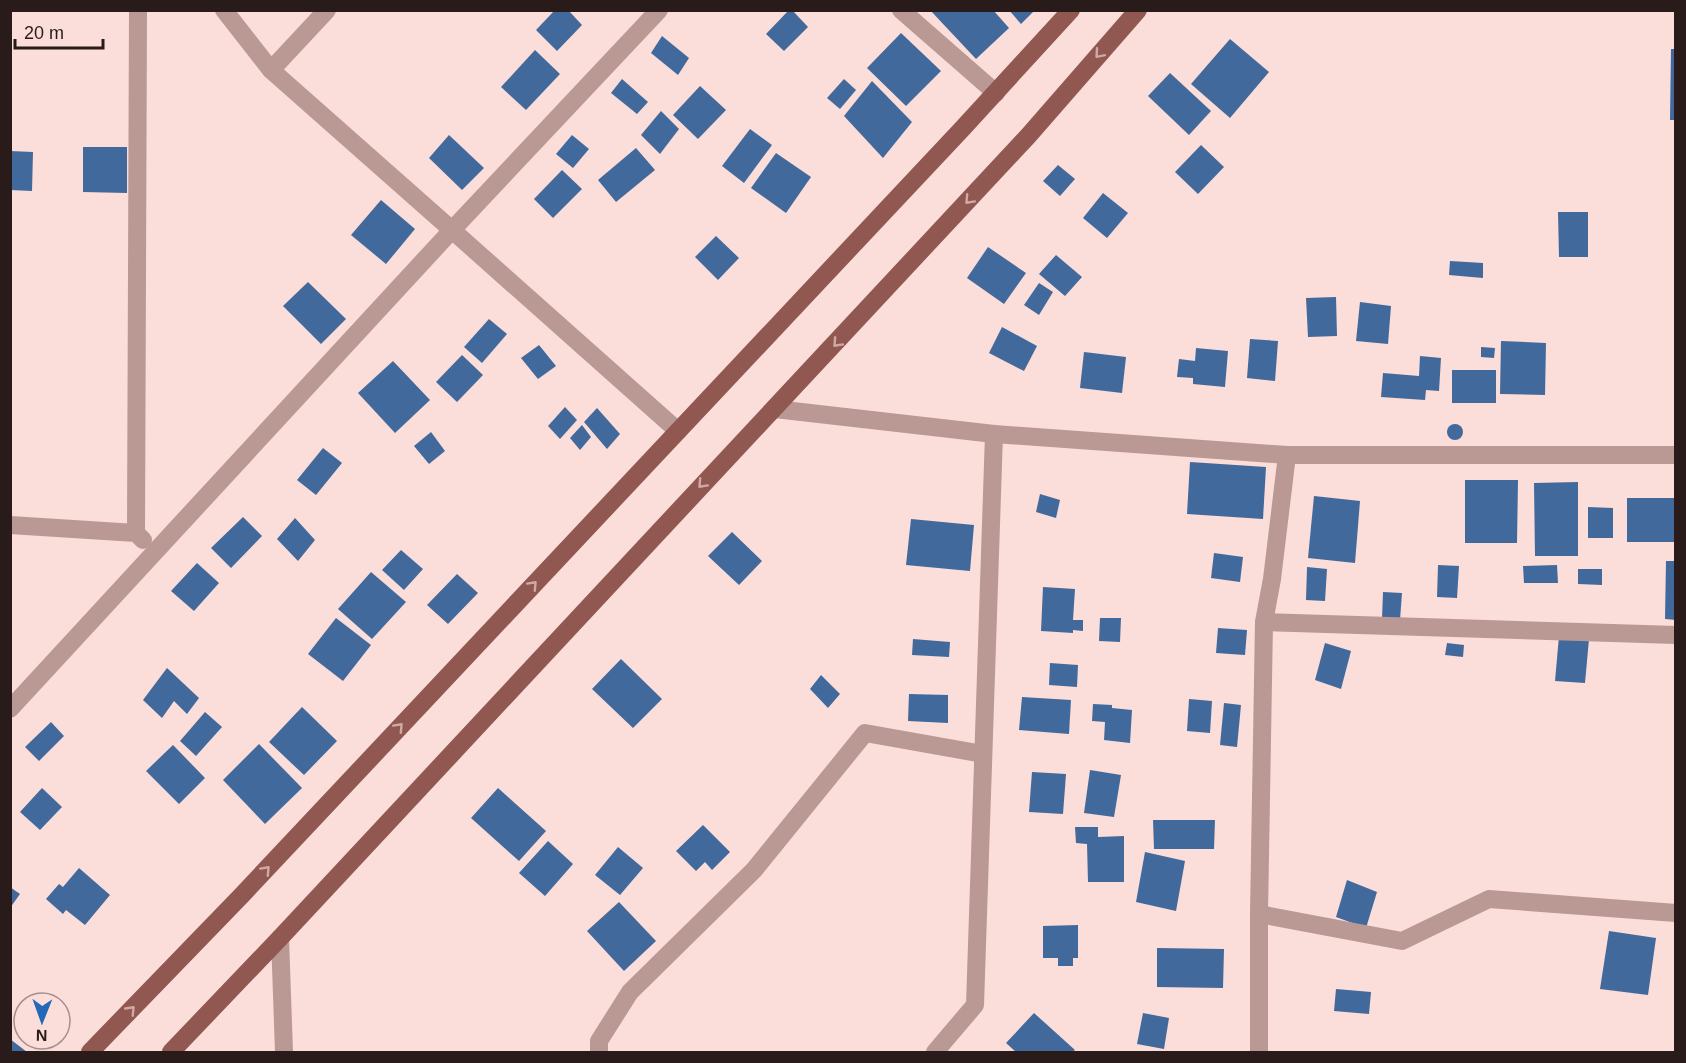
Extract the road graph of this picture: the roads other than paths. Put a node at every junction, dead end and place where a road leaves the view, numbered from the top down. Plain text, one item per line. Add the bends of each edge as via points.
1 (138, 10) edge
2 (224, 10) edge
3 (327, 10) edge
4 (659, 10) edge
5 (901, 10) edge
6 (1071, 10) edge
7 (1138, 10) edge
8 (271, 70) junction
9 (996, 93) junction
10 (452, 230) junction
11 (775, 409) junction
12 (678, 431) junction
13 (994, 434) junction
14 (1287, 455) junction
15 (1676, 455) edge
16 (10, 525) edge
17 (136, 533) junction
18 (156, 550) junction
19 (1264, 622) junction
20 (1676, 635) edge
21 (10, 709) edge
22 (983, 754) junction
23 (1676, 913) edge
24 (1259, 914) junction
25 (280, 938) junction
26 (90, 1053) edge
27 (171, 1053) edge
28 (284, 1053) edge
29 (599, 1053) edge
30 (935, 1053) edge
31 (1258, 1053) edge

1 - 17 street
2 - 8 street
3 - 8 street
4 - 10 street
5 - 9 street
6 - 9 main road
7 -> 11 main road via 1029,135
8 - 10 street
9 - 12 main road
10 - 12 street
10 - 18 street
11 - 13 street
11 -> 25 main road
26 -> 12 main road
13 - 14 street
13 - 22 street
14 - 15 street
14 - 19 street
16 - 17 street
17 - 18 street
18 - 21 street
19 - 20 street
19 - 24 street
22 - 29 street via 865,733 754,870 630,992 599,1041
22 - 30 street via 975,1005
23 - 24 street via 1489,900 1402,941
24 - 31 street
25 - 27 main road
25 - 28 street

